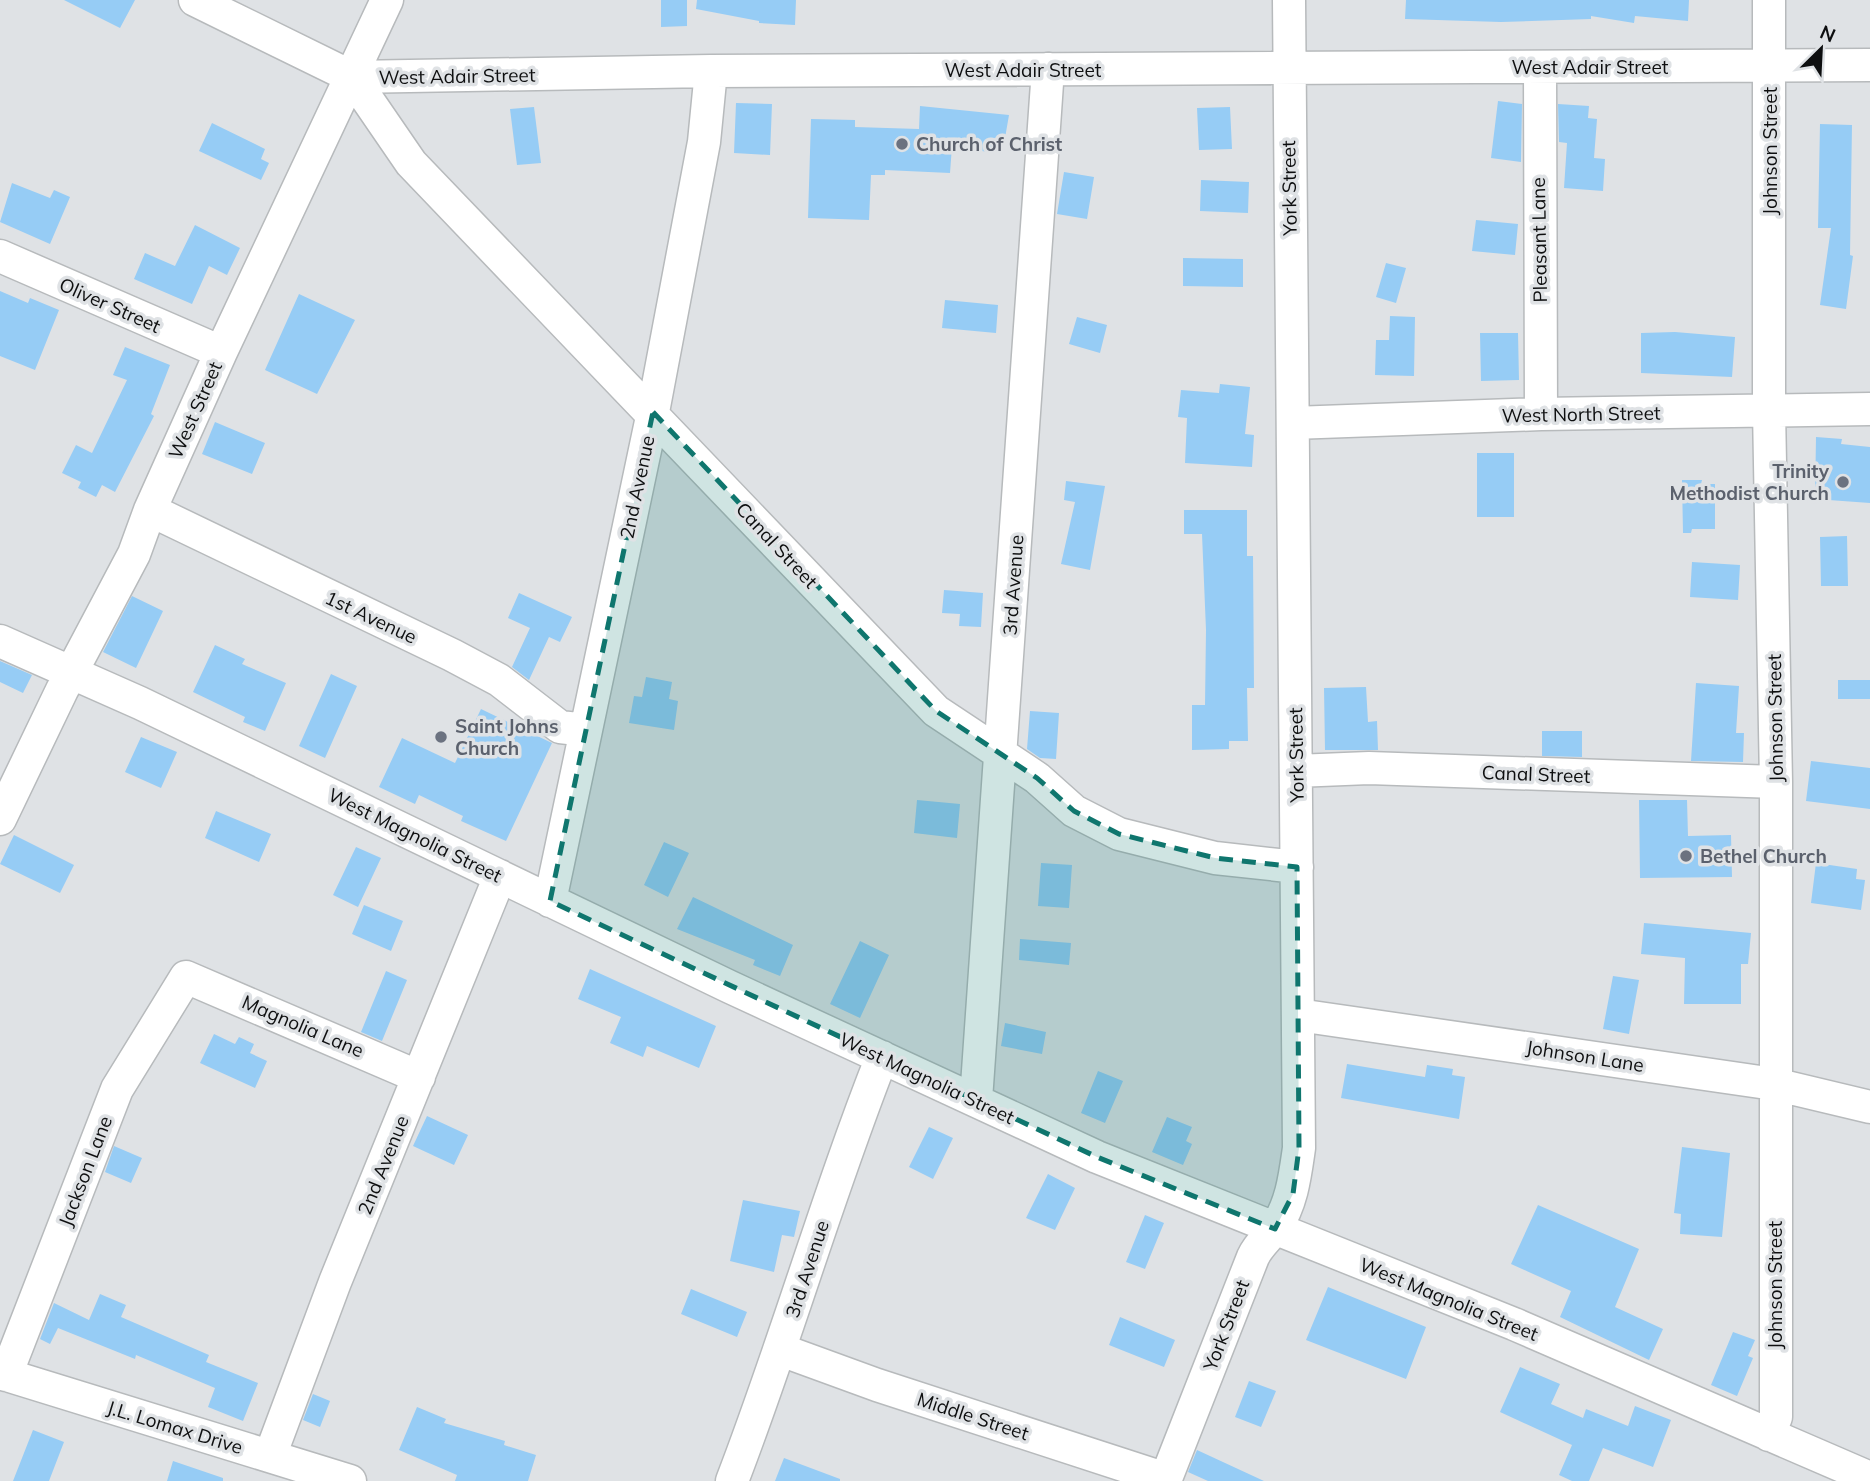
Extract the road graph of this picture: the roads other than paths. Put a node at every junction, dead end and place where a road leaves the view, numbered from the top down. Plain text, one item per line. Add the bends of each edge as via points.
1 (195, 0) edge
2 (387, 0) edge
3 (1289, 0) edge
4 (1769, 0) edge
5 (1870, 65) edge
6 (1770, 66) junction
7 (1540, 67) junction
8 (1048, 69) junction
9 (1288, 69) junction
10 (711, 71) junction
11 (352, 78) junction
12 (0, 256) edge
13 (221, 352) junction
14 (1870, 409) edge
15 (1769, 411) junction
16 (653, 412) junction
17 (1541, 414) junction
18 (1293, 423) junction
19 (150, 510) junction
20 (0, 641) edge
21 (71, 674) junction
22 (586, 730) junction
23 (1000, 753) junction
24 (1296, 771) junction
25 (1776, 782) junction
26 (0, 819) edge
27 (1297, 867) junction
28 (500, 876) junction
29 (550, 901) junction
30 (187, 977) joint
31 (1298, 1015) junction
32 (882, 1057) junction
33 (419, 1077) junction
34 (1774, 1084) junction
35 (976, 1100) junction
36 (1870, 1107) edge
37 (1275, 1228) junction
38 (781, 1350) junction
39 (3, 1374) edge
40 (1769, 1435) junction
41 (270, 1456) junction
42 (1864, 1478) edge
43 (1166, 1480) edge
44 (350, 1481) edge
45 (732, 1481) edge

1 - 11 street, West Adair Street
2 - 11 street, West Street
3 - 9 street, York Street
4 - 6 street, Johnson Street
5 - 6 street, West Adair Street
6 - 7 street, West Adair Street
6 - 15 street, Johnson Street
7 - 9 street, West Adair Street
7 - 17 street, Pleasant Lane
8 - 9 street, West Adair Street
8 - 10 street, West Adair Street
8 - 23 street, 3rd Avenue
9 - 18 street, York Street
10 - 11 street, West Adair Street
10 - 16 street, 2nd Avenue via 704,142
11 - 13 street, West Street
11 - 16 street, Canal Street via 411,163
12 - 13 street, Oliver Street
13 - 19 street, West Street
14 - 15 street, West North Street
15 - 17 street, West North Street
15 - 25 street, Johnson Street
16 - 22 street, 2nd Avenue
16 - 23 street, Canal Street via 936,711
17 - 18 street, West North Street
18 - 24 street, York Street
19 - 21 street, West Street via 134,554
19 - 22 street, 1st Avenue via 452,655 499,680 560,727
20 - 21 street, West Magnolia Street
21 - 26 street, West Street
21 - 28 street, West Magnolia Street
22 - 29 street, 2nd Avenue
23 - 27 street, Canal Street via 1074,811 1119,834 1215,858
23 - 35 street, 3rd Avenue
24 - 25 street, Canal Street via 1369,768
24 - 27 street, York Street
25 - 34 street, Johnson Street
27 - 31 street, York Street
28 - 29 street, West Magnolia Street
28 - 33 street, 2nd Avenue
29 - 32 street, West Magnolia Street
30 - 33 street, Magnolia Lane
30 - 39 street, Jackson Lane via 117,1089
31 - 34 street, Johnson Lane
31 - 37 street, York Street via 1299,1148 1293,1194
32 - 35 street, West Magnolia Street
32 - 38 street, 3rd Avenue via 841,1162
33 - 41 street, 2nd Avenue
34 - 36 street, Johnson Lane
34 - 40 street, Johnson Street via 1776,1417
35 - 37 street, West Magnolia Street via 1097,1157
37 - 40 street, West Magnolia Street via 1514,1324
37 - 43 street, York Street via 1261,1240 1253,1257
38 - 43 street, Middle Street
38 - 45 street, 3rd Avenue
39 - 41 street, J.L. Lomax Drive
40 - 42 street, West Magnolia Street
41 - 44 street, J.L. Lomax Drive

